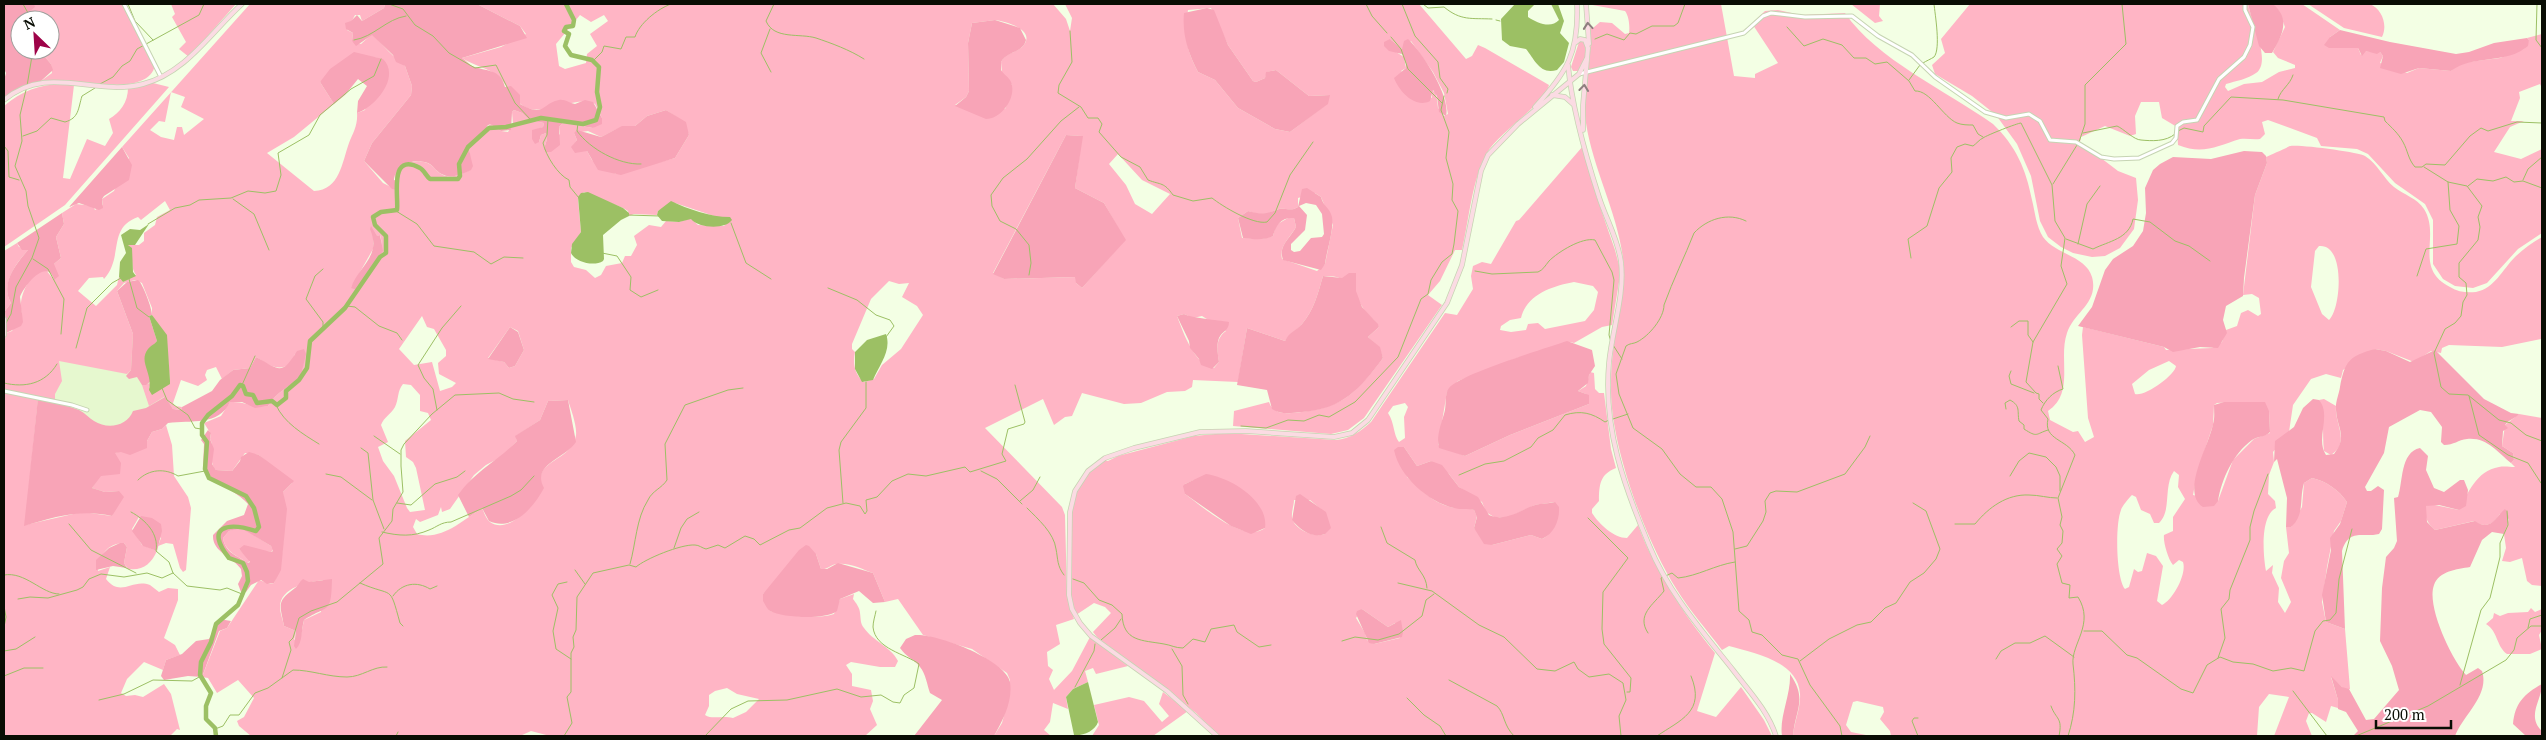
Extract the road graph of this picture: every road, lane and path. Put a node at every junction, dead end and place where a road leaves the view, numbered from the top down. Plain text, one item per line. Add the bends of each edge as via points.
1 (124, 4) edge
2 (242, 4) edge
3 (1577, 4) edge
4 (1586, 4) edge
5 (2246, 4) edge
6 (1575, 43) junction
7 (1588, 48) junction
8 (1587, 58) junction
9 (1568, 67) junction
10 (1586, 72) junction
11 (1579, 74) junction
12 (161, 77) junction
13 (1570, 80) junction
14 (1552, 95) junction
15 (4, 100) edge
16 (1576, 108) junction
17 (1531, 113) junction
18 (1584, 138) junction
19 (4, 319) edge
20 (4, 335) edge
21 (4, 391) edge
22 (87, 410) dead end
23 (1217, 736) edge
24 (1776, 736) edge

1 - 12 street
2 - 12 main road via 187,60
3 - 6 main road
7 -> 4 main road
5 - 10 street via 2253,32 2244,57 2219,79 2197,120 2177,126 2172,144 2134,158 2105,158 2076,142 2050,140 2040,121 2029,114 2001,117 1985,112 1935,77 1912,55 1878,36 1852,16 1805,17 1771,13 1738,35
6 - 7 main road via 1585,40
6 - 9 main road
7 - 8 main road
8 - 10 main road
8 - 11 main road
9 - 11 main road via 1574,74
9 - 13 main road
9 - 17 main road
10 - 11 street
18 -> 10 main road
11 - 13 main road
12 - 15 main road via 127,88 45,82 22,88
13 - 14 main road
13 - 16 main road
14 - 16 main road via 1565,97
14 - 17 main road
16 - 18 main road
17 - 23 main road via 1488,155 1481,171 1464,259 1452,294 1391,388 1361,427 1334,437 1246,431 1200,432 1105,458 1088,471 1075,491 1070,512 1069,595 1076,616 1091,636 1166,690
18 - 24 main road via 1620,259 1621,279 1608,386 1611,430 1621,474 1649,546 1667,580 1684,608 1759,704
19 - 20 main road
21 - 22 street

